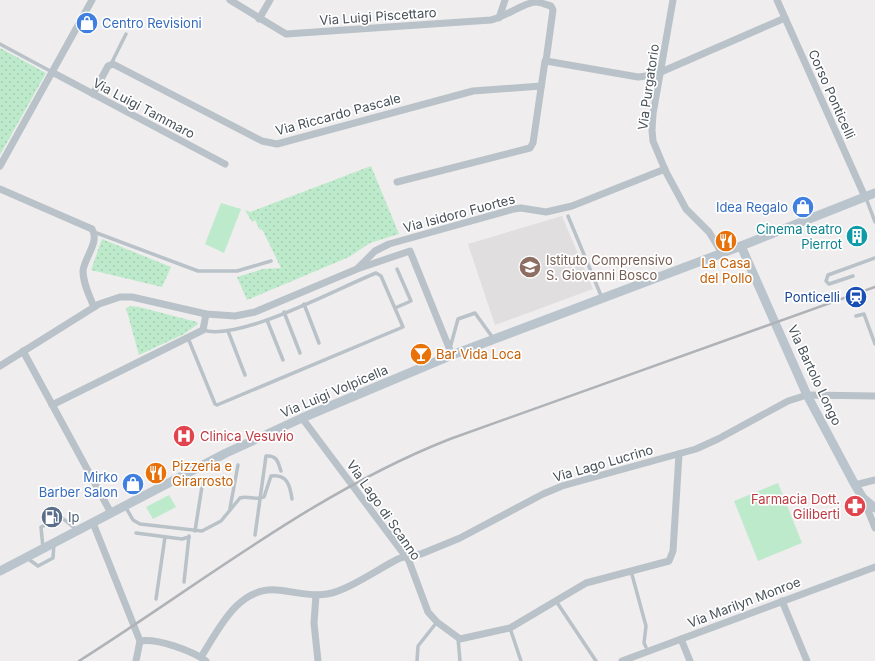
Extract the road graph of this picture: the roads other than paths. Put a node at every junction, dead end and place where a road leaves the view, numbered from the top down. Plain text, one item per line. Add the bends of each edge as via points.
1 (92, 0) edge
2 (230, 0) edge
3 (270, 0) edge
4 (505, 0) edge
5 (673, 0) edge
6 (777, 0) edge
7 (530, 1) edge
8 (499, 18) junction
9 (785, 18) junction
10 (259, 19) junction
11 (126, 34) dead end
12 (0, 44) edge
13 (545, 61) junction
14 (111, 64) junction
15 (52, 72) junction
16 (661, 72) junction
17 (540, 86) junction
18 (93, 94) junction
19 (225, 164) dead end
20 (0, 166) edge
21 (665, 169) junction
22 (397, 182) dead end
23 (0, 189) edge
24 (875, 193) edge
25 (865, 197) junction
26 (568, 216) dead end
27 (875, 222) edge
28 (94, 232) junction
29 (742, 246) junction
30 (722, 252) junction
31 (875, 258) edge
32 (271, 261) dead end
33 (358, 269) junction
34 (397, 269) dead end
35 (853, 276) dead end
36 (602, 298) junction
37 (304, 304) junction
38 (94, 307) junction
39 (395, 308) junction
40 (284, 312) junction
41 (206, 314) junction
42 (856, 316) dead end
43 (267, 320) junction
44 (203, 330) junction
45 (228, 331) junction
46 (188, 338) junction
47 (495, 340) junction
48 (319, 343) dead end
49 (875, 344) edge
50 (23, 351) junction
51 (451, 352) junction
52 (300, 353) dead end
53 (283, 360) dead end
54 (0, 366) edge
55 (245, 375) dead end
56 (807, 395) junction
57 (875, 396) edge
58 (52, 405) junction
59 (302, 418) junction
60 (679, 454) junction
61 (238, 465) dead end
62 (281, 471) dead end
63 (203, 480) dead end
64 (875, 480) edge
65 (855, 485) junction
66 (863, 498) junction
67 (260, 499) junction
68 (292, 499) dead end
69 (125, 506) junction
70 (875, 508) edge
71 (230, 510) junction
72 (111, 513) junction
73 (93, 523) junction
74 (875, 528) edge
75 (190, 530) junction
76 (78, 531) junction
77 (195, 531) junction
78 (136, 533) dead end
79 (256, 535) dead end
80 (165, 537) junction
81 (189, 537) junction
82 (54, 543) junction
83 (43, 549) junction
84 (406, 556) junction
85 (26, 558) junction
86 (875, 567) edge
87 (630, 570) junction
88 (0, 571) edge
89 (184, 582) dead end
90 (316, 595) junction
91 (156, 599) dead end
92 (556, 601) junction
93 (782, 601) junction
94 (437, 622) junction
95 (510, 628) junction
96 (458, 638) junction
97 (681, 639) junction
98 (140, 641) junction
99 (646, 647) dead end
100 (204, 659) edge
101 (136, 661) edge
102 (318, 661) edge
103 (417, 661) edge
104 (460, 661) edge
105 (521, 661) edge
106 (596, 661) edge
107 (622, 661) edge
108 (690, 661) edge
109 (807, 661) edge

1 - 15 street
2 - 10 street, Via Luigi Piscettaro
3 - 10 street
4 - 8 street
5 - 16 street, Via Purgatorio
6 - 9 street, Corso Ponticelli
7 - 8 street, Via Luigi Piscettaro
7 - 13 street, Via Luigi Piscettaro via 553,8
8 - 10 street, Via Luigi Piscettaro via 290,34 281,32
9 - 16 street
9 - 25 street, Corso Ponticelli
11 - 14 lane
12 - 15 lane
13 - 16 street via 638,77
13 - 17 street
14 - 17 street, Via Riccardo Pascale via 272,144 473,91
14 - 18 street
15 - 18 street, Via Luigi Tammaro
15 - 20 street
16 - 21 street, Via Purgatorio via 652,130
17 - 22 street via 533,143 530,148
18 - 19 street, Via Luigi Tammaro
21 - 30 street, Via Purgatorio via 686,209 709,232
21 - 33 street, Via Isidoro Fuortes via 572,206 548,212 514,209 385,246 375,251
23 - 28 street
24 - 25 street, Via Luigi Volpicella
25 - 27 lane
25 - 29 street, Via Luigi Volpicella
26 - 36 lane
28 - 32 lane via 198,271 237,271
28 - 38 street via 94,241 83,270 85,284
29 - 30 street, Via Luigi Volpicella
29 - 56 street, Via Bartolo Longo
30 - 36 street, Via Luigi Volpicella
31 - 35 lane via 828,275 826,281 829,284
33 - 41 street, Via Isidoro Fuortes via 255,312 235,316
33 - 51 street, Via Isidoro Fuortes via 410,251
34 - 39 lane via 410,301
36 - 47 street, Via Luigi Volpicella
37 - 39 lane via 376,273 381,276
37 - 40 lane
37 - 48 lane
38 - 41 street, Via Isidoro Fuortes via 110,299 132,297
38 - 50 street, Via Isidoro Fuortes
39 - 46 lane via 403,327 218,405 215,404
40 - 43 lane
40 - 52 lane
41 - 44 street
42 - 49 lane via 864,314
43 - 45 lane via 248,328
43 - 53 lane
44 - 45 lane via 215,333
44 - 46 street
45 - 55 lane
46 - 58 street
47 - 51 street, Via Luigi Volpicella
47 - 51 lane via 475,313 458,319
50 - 54 street, Via Isidoro Fuortes
50 - 58 street
51 - 59 street, Via Luigi Volpicella
56 - 57 street, Via Lago Lucrino
56 - 60 street, Via Lago Lucrino via 788,401 708,444
56 - 65 street, Via Bartolo Longo
58 - 72 street
59 - 69 street, Via Luigi Volpicella via 226,453
59 - 84 street, Via Lago di Scanno
60 - 84 street, Via Lago Lucrino via 562,486 460,538 421,554
60 - 87 street via 672,558 666,562
61 - 71 lane
62 - 67 lane via 276,458 266,456
63 - 77 lane
64 - 65 street
65 - 66 street, Via Bartolo Longo
66 - 70 street, Via Bartolo Longo
66 - 74 street
67 - 68 lane via 266,495 270,477 275,476 288,481
67 - 71 lane via 244,497
67 - 79 lane
69 - 72 street, Via Luigi Volpicella
69 - 75 lane via 137,523
71 - 77 lane via 215,526
72 - 73 street, Via Luigi Volpicella
73 - 76 street, Via Luigi Volpicella
73 - 98 street
75 - 77 lane
75 - 81 lane
76 - 82 street, Via Luigi Volpicella
76 - 83 lane via 61,517 41,527
78 - 80 lane
80 - 81 lane
80 - 91 lane
81 - 89 lane
82 - 83 street, Via Luigi Volpicella
82 - 85 lane via 54,558 38,566
83 - 85 street, Via Luigi Volpicella
84 - 90 street, Via Lago Lucrino via 339,590
84 - 94 street, Via Lago di Scanno via 428,612
85 - 88 street, Via Luigi Volpicella
86 - 93 street, Via Marilyn Monroe
87 - 92 street via 586,583
87 - 99 lane via 646,626
90 - 100 street, Via Lago Lucrino via 269,590 253,594 239,603 228,615
90 - 102 street via 314,623
92 - 95 street
92 - 106 lane
93 - 97 street, Via Marilyn Monroe
93 - 109 street
94 - 96 street, Via Lago di Scanno
94 - 103 lane via 418,646
95 - 96 street via 469,638
95 - 105 lane
96 - 104 lane
97 - 107 street, Via Marilyn Monroe
97 - 108 street
98 - 100 street via 153,640
98 - 101 street

